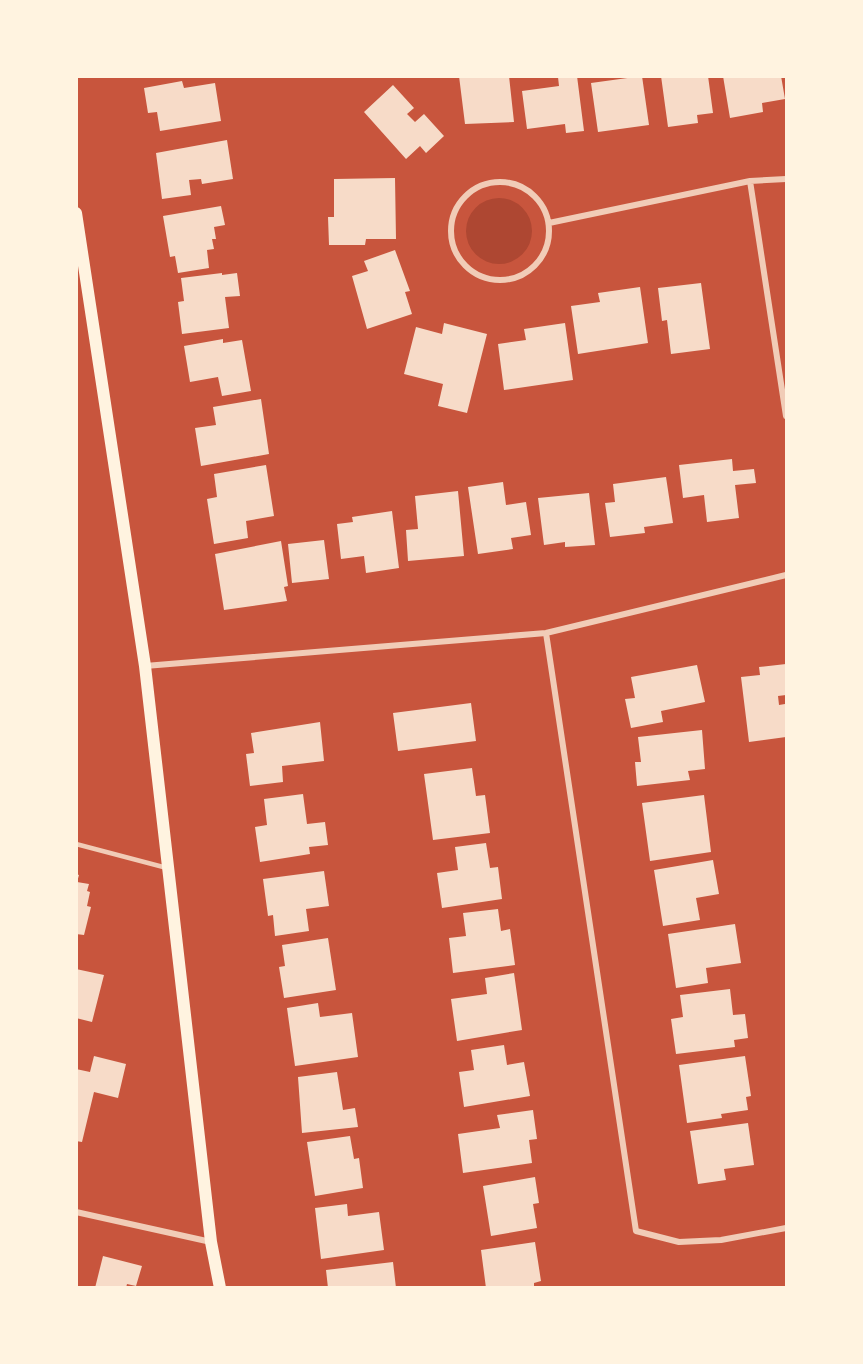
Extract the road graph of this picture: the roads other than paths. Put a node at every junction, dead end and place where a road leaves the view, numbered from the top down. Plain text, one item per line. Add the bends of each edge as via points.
1 (786, 179) edge
2 (750, 181) junction
3 (76, 213) edge
4 (549, 223) junction
5 (786, 416) edge
6 (786, 575) edge
7 (546, 633) junction
8 (145, 666) junction
9 (76, 844) edge
10 (169, 868) junction
11 (76, 1212) edge
12 (786, 1228) edge
13 (211, 1242) junction
14 (220, 1287) edge

1 - 2 street
2 - 4 street
2 - 5 street
3 - 8 main road
4 - 4 street via 544,207 519,184 503,181 478,187 459,203 452,218 454,250 463,264 490,279 522,276 544,254 550,239
6 - 7 street
7 - 8 street
7 - 12 street via 636,1231 679,1242 721,1240
8 - 10 main road
9 - 10 lane
10 - 13 main road
11 - 13 street
13 - 14 main road

